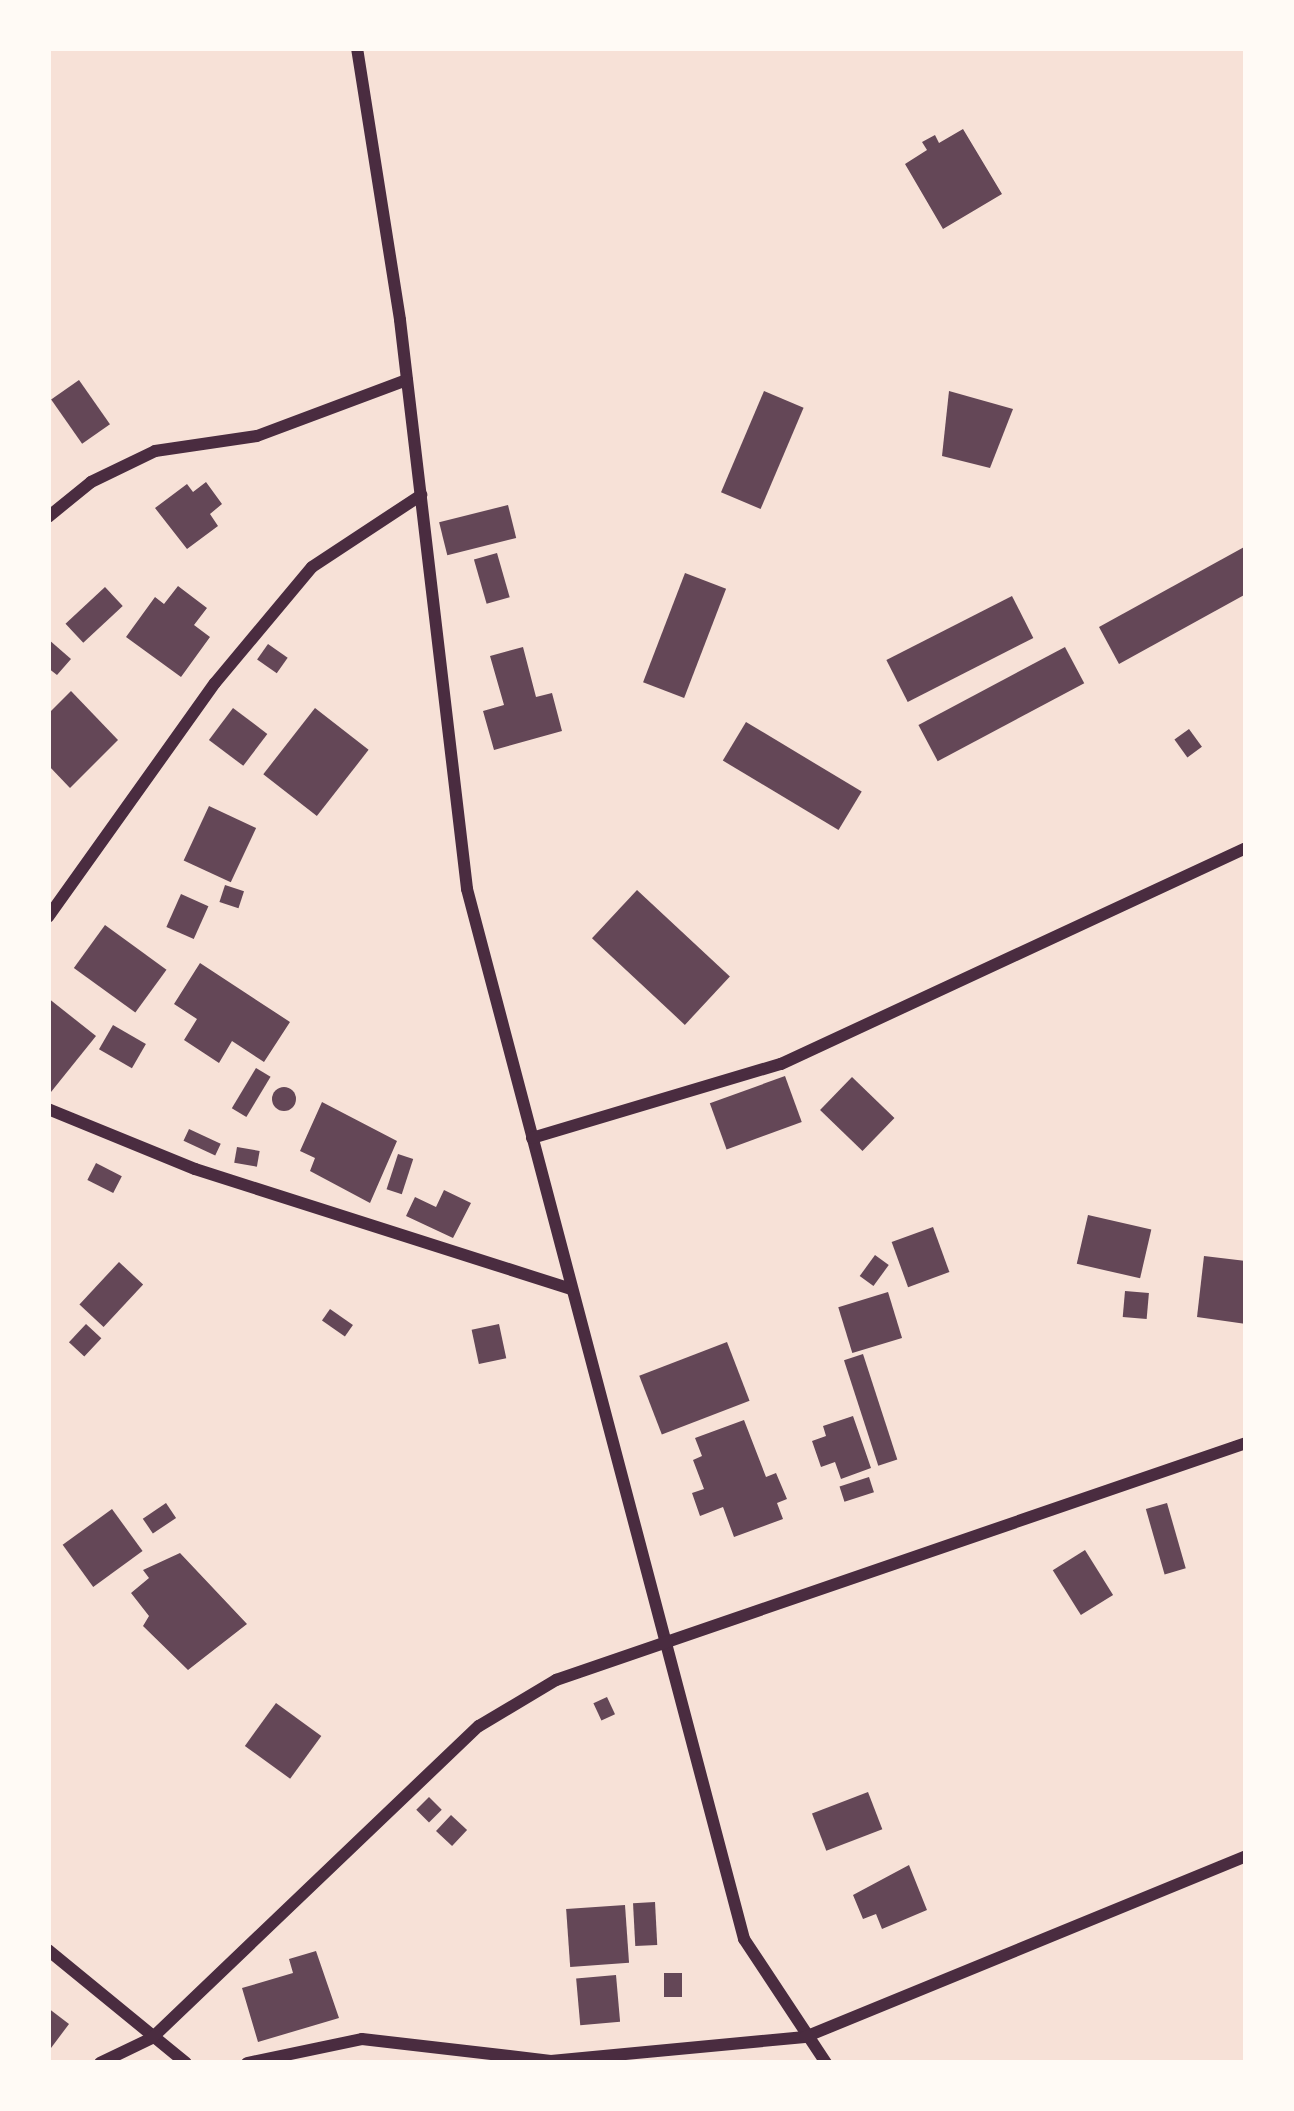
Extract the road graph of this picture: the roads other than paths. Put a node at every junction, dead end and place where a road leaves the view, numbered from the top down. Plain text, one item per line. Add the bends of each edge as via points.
1 (357, 48) edge
2 (407, 380) junction
3 (421, 495) junction
4 (48, 517) edge
5 (1246, 848) edge
6 (48, 917) edge
7 (48, 1108) edge
8 (532, 1138) junction
9 (571, 1289) junction
10 (1246, 1443) edge
11 (660, 1640) junction
12 (1246, 1856) edge
13 (48, 1950) edge
14 (806, 2037) junction
15 (152, 2038) junction
16 (100, 2063) edge
17 (186, 2063) edge
18 (247, 2063) edge
19 (826, 2063) edge

1 - 2 street
2 - 3 street
2 - 4 street via 257,436 155,451 91,482
3 - 6 street via 312,567 214,682
3 - 8 street via 467,889
5 - 8 street via 781,1064
7 - 9 street via 195,1169
8 - 9 street
9 - 11 street
10 - 11 street
11 - 14 street via 744,1940
11 - 15 street via 556,1680 478,1726
12 - 14 street
13 - 15 street
14 - 18 street via 551,2061 362,2039
14 - 19 street
15 - 16 street
15 - 17 street

